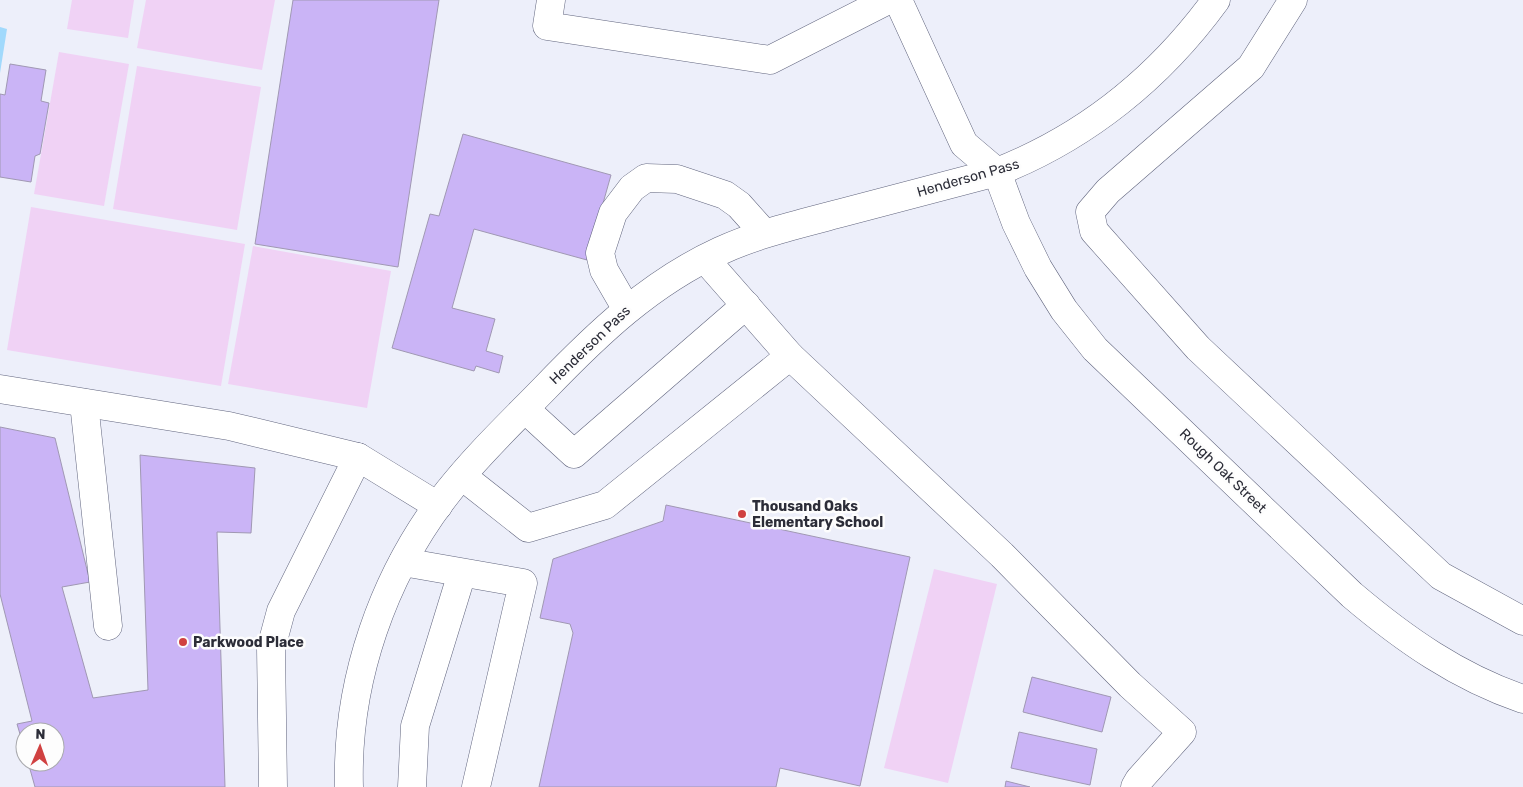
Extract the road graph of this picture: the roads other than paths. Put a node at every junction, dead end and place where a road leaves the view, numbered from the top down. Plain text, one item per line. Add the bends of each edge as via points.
1 (551, 0) edge
2 (888, 0) edge
3 (898, 0) edge
4 (1216, 0) edge
5 (1293, 0) edge
6 (997, 172) junction
7 (764, 233) junction
8 (705, 259) junction
9 (746, 305) junction
10 (626, 308) junction
11 (790, 356) junction
12 (0, 389) edge
13 (84, 403) junction
14 (524, 409) junction
15 (358, 457) junction
16 (462, 476) junction
17 (438, 506) junction
18 (403, 562) junction
19 (462, 573) junction
20 (1523, 621) edge
21 (108, 626) dead end
22 (1523, 699) edge
23 (413, 776) edge
24 (273, 787) edge
25 (348, 787) edge
26 (476, 787) edge
27 (1135, 787) edge

1 - 2 street via 547,26 770,60
3 - 6 street via 964,144
4 - 6 street, Henderson Pass via 1162,64 1112,108 1070,137 1026,161
5 - 20 street via 1252,67 1108,191 1090,212 1094,231 1198,348 1441,576
6 - 7 street, Henderson Pass
6 - 22 street, Rough Oak Street via 1016,223 1038,268 1064,310 1095,349 1352,595 1390,627 1431,656
7 - 8 street, Henderson Pass
7 - 10 street via 739,205 725,195 677,179 646,178 632,188 613,213 600,253 604,270
8 - 9 street
8 - 10 street, Henderson Pass
9 - 11 street
9 - 14 street via 574,454
10 - 14 street, Henderson Pass
11 - 16 street via 605,505 528,528
11 - 27 street via 1002,555 1130,685 1182,732
12 - 13 street
13 - 15 street via 229,426
13 - 21 street
14 - 16 street, Henderson Pass
15 - 17 street
15 - 24 street via 278,620 271,648
16 - 17 street, Henderson Pass
17 - 18 street, Henderson Pass
18 - 19 street
18 - 25 street, Henderson Pass via 376,622 361,670 352,719
19 - 23 street via 415,726
19 - 26 street via 523,583

